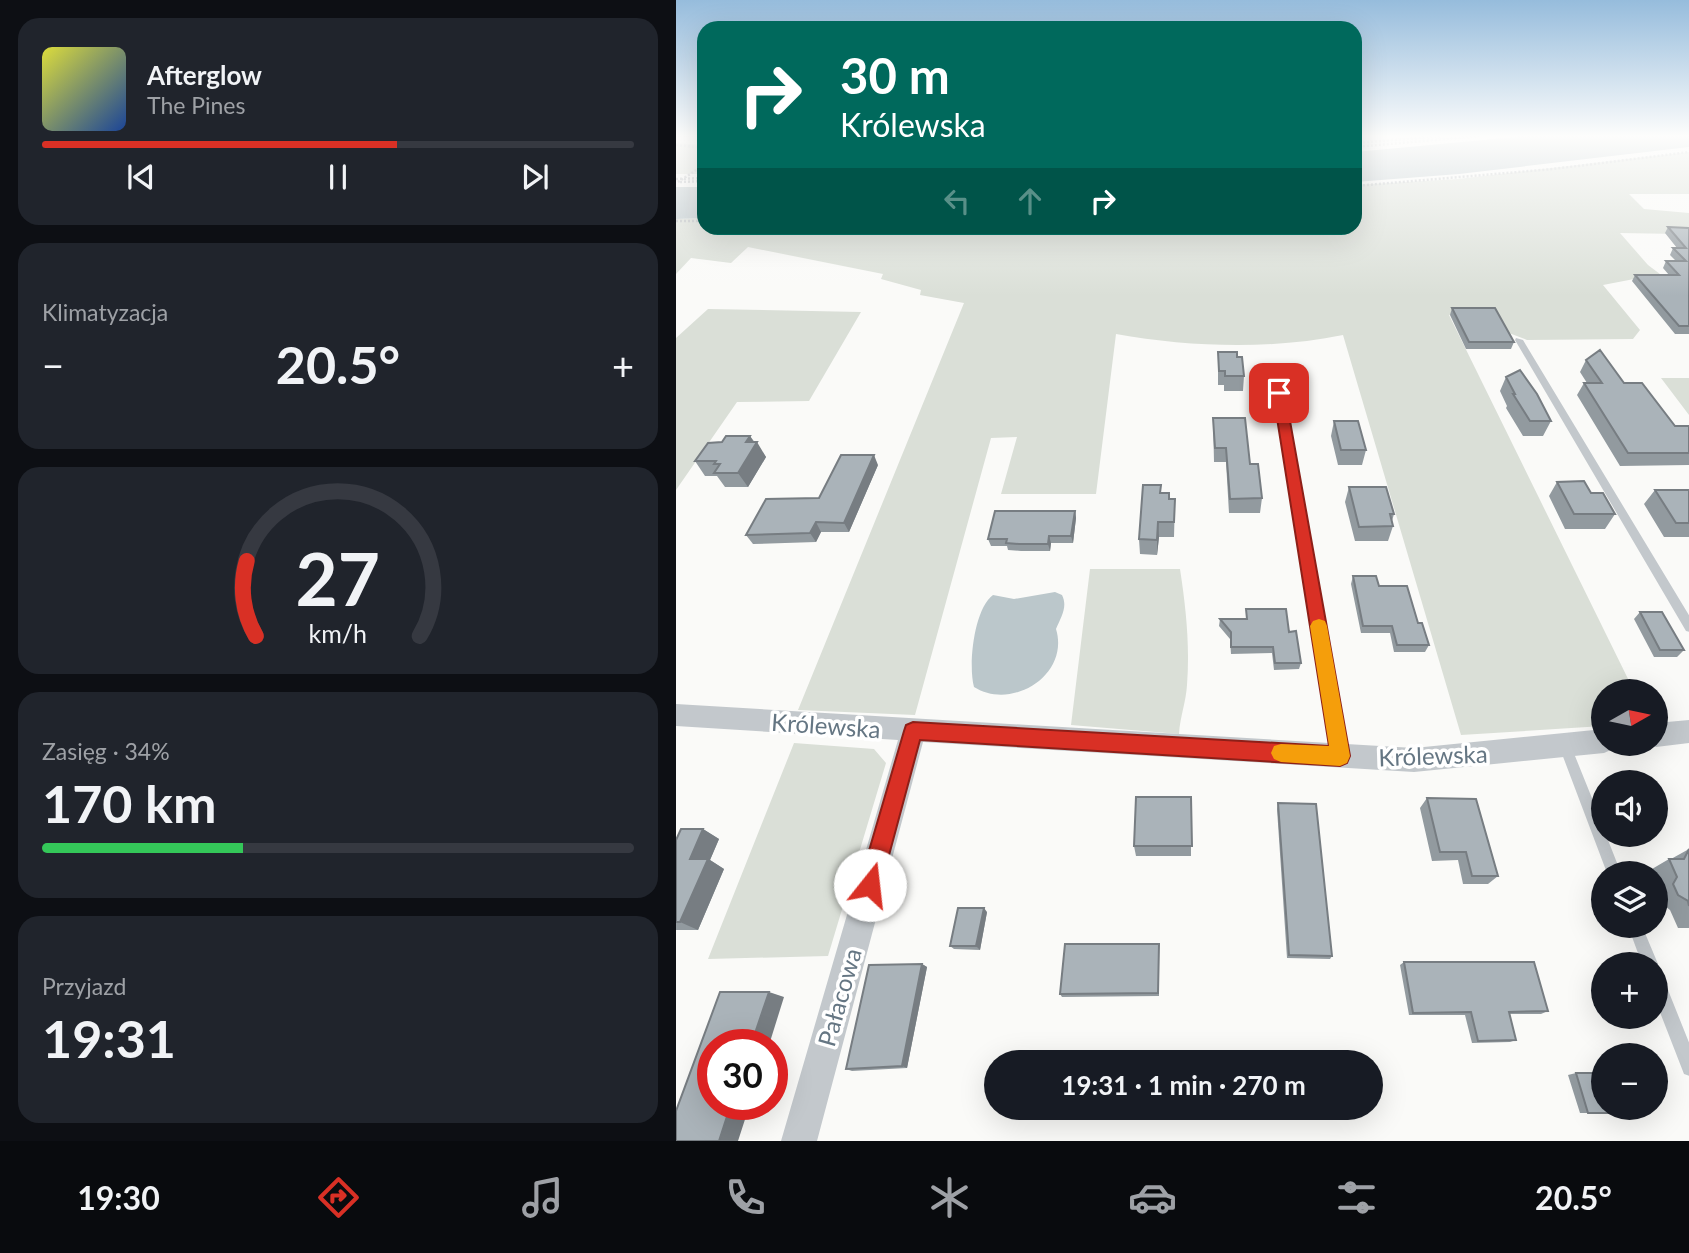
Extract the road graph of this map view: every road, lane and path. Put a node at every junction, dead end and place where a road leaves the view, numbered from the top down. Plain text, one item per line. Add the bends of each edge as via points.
1 (676, 221) edge
2 (697, 221) edge
3 (1519, 340) dead end
4 (1279, 393) dead end
5 (1689, 628) edge
6 (676, 715) edge
7 (913, 731) junction
8 (1689, 732) edge
9 (1668, 734) edge
10 (1591, 743) edge
11 (1565, 746) junction
12 (1340, 756) junction
13 (1609, 861) edge
14 (1668, 1013) edge
15 (1689, 1068) edge
16 (799, 1141) edge

1 - 2 path
3 - 5 lane
4 - 12 lane
6 - 7 street, Królewska
7 - 12 street, Królewska
7 - 16 street, Pałacowa
8 - 9 street
10 - 11 street, Królewska
11 - 12 street, Królewska via 1414,760
11 - 13 lane
14 - 15 lane

